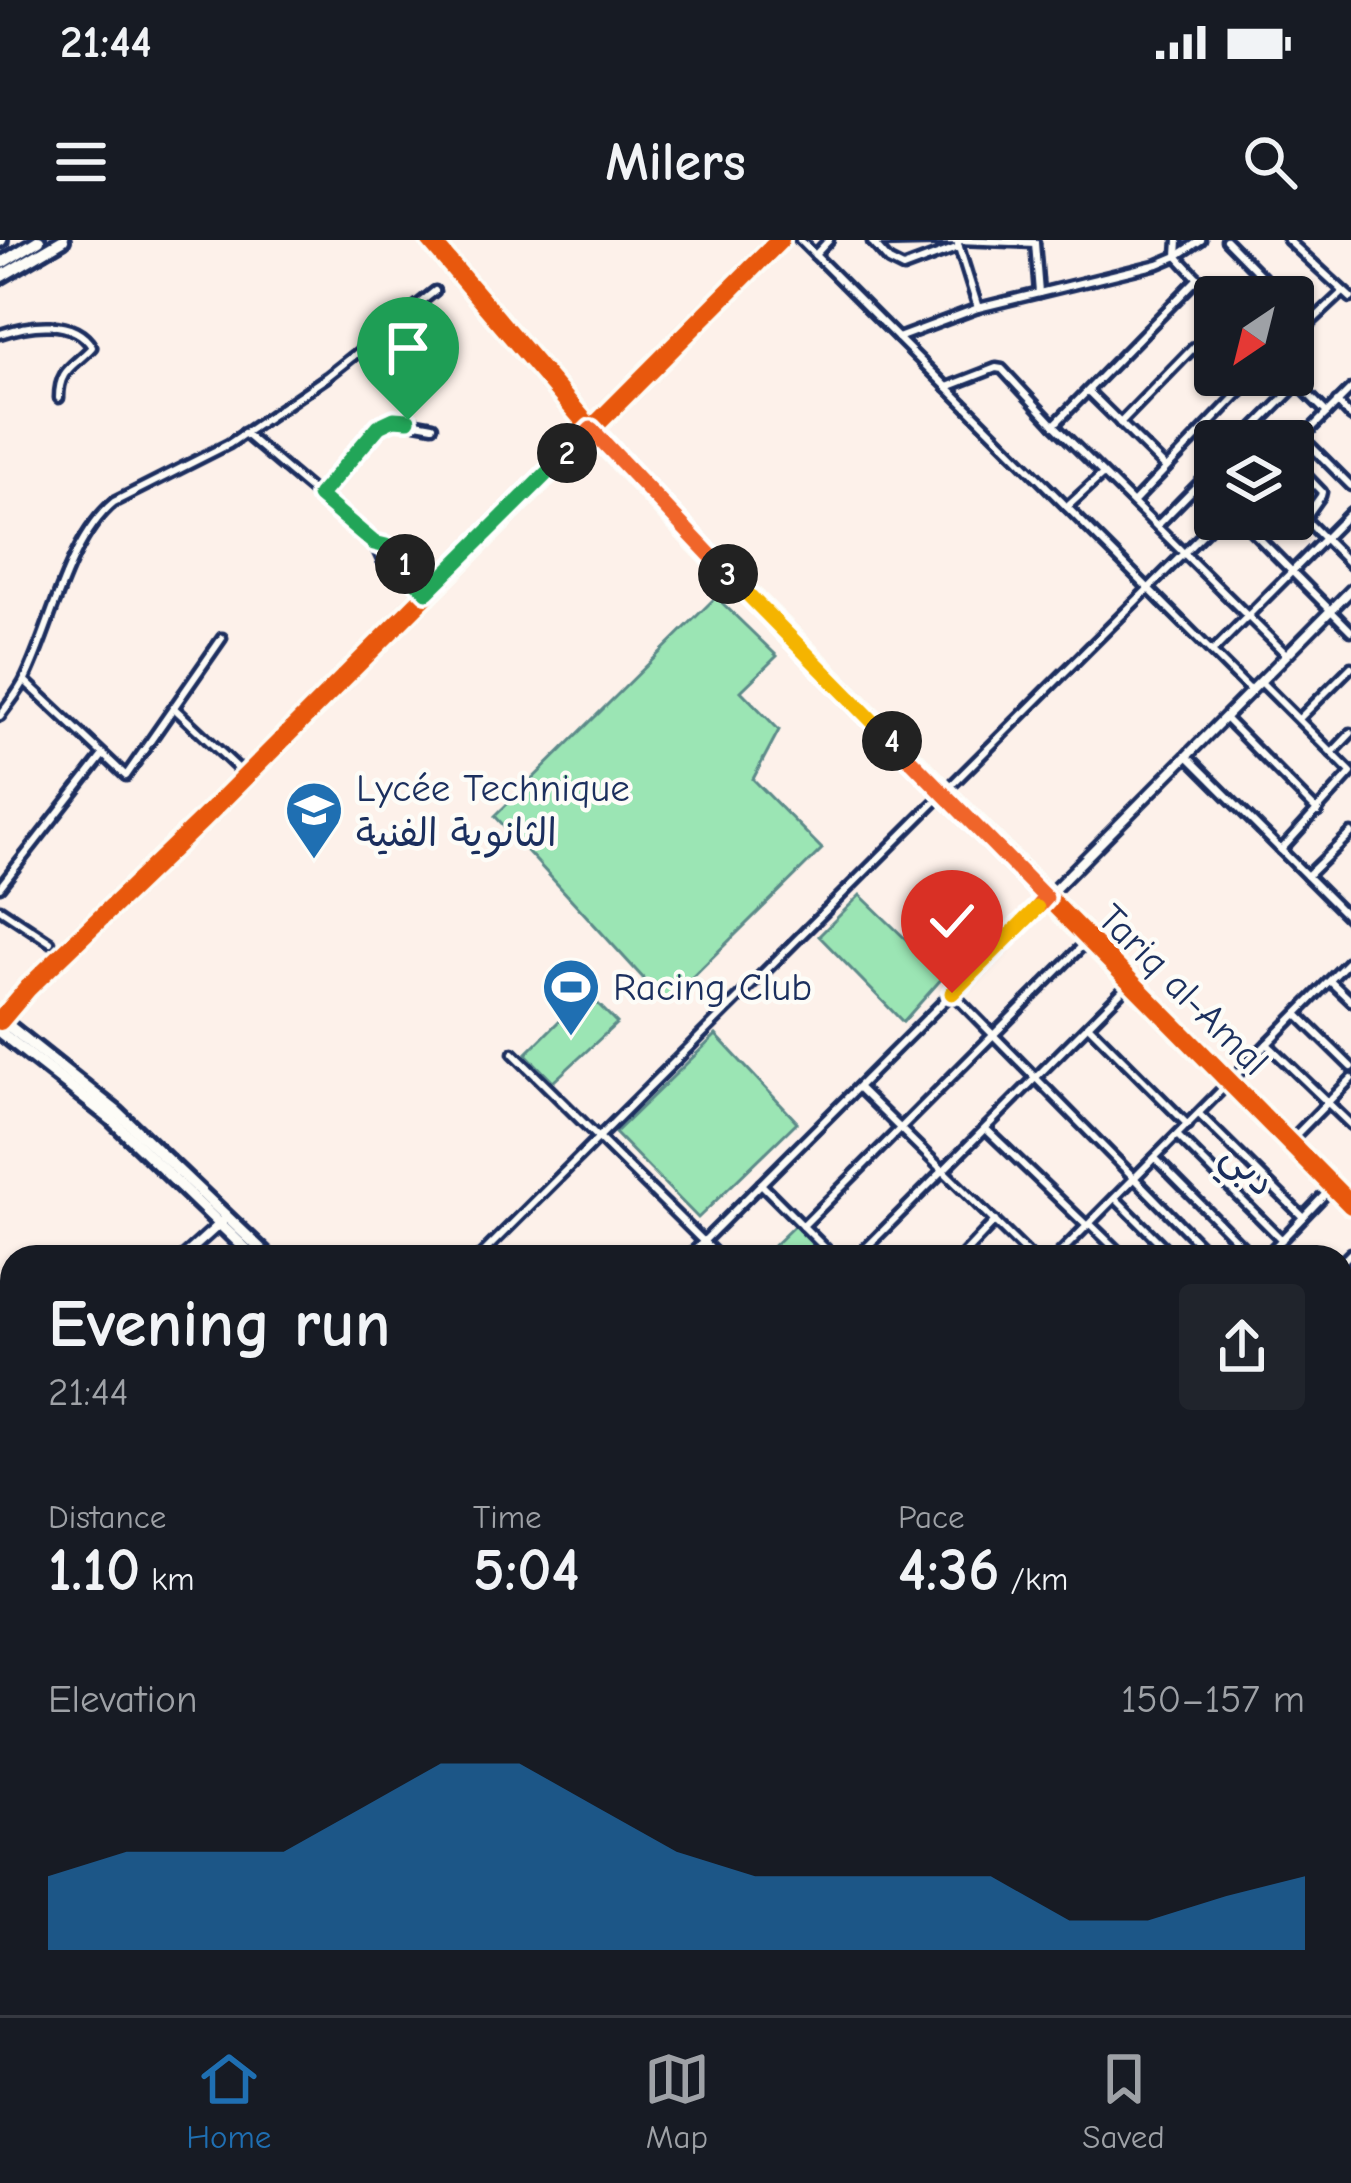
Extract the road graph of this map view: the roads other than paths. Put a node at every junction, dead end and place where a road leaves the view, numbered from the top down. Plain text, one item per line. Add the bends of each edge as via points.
1 (25, 240) edge
2 (39, 240) edge
3 (63, 240) edge
4 (430, 240) edge
5 (780, 240) edge
6 (800, 240) edge
7 (829, 240) edge
8 (1178, 240) edge
9 (1201, 240) edge
10 (1226, 240) edge
11 (1288, 240) edge
12 (872, 241) edge
13 (899, 241) edge
14 (1035, 242) edge
15 (958, 244) edge
16 (815, 255) junction
17 (1178, 256) junction
18 (0, 260) edge
19 (1196, 276) edge
20 (1261, 276) edge
21 (0, 278) edge
22 (1194, 282) edge
23 (435, 291) dead end
24 (1039, 293) junction
25 (1347, 294) edge
26 (978, 308) junction
27 (1314, 320) edge
28 (0, 334) edge
29 (898, 338) junction
30 (1194, 347) edge
31 (947, 387) junction
32 (1351, 389) edge
33 (1088, 391) junction
34 (1236, 396) edge
35 (1286, 396) edge
36 (1310, 396) edge
37 (59, 398) dead end
38 (1337, 402) junction
39 (1327, 413) junction
40 (1351, 417) edge
41 (1262, 420) edge
42 (1120, 423) junction
43 (1054, 425) junction
44 (433, 426) dead end
45 (1314, 427) edge
46 (591, 429) junction
47 (244, 433) junction
48 (1314, 450) edge
49 (1166, 468) junction
50 (1103, 474) junction
51 (1351, 486) edge
52 (1194, 488) edge
53 (319, 496) junction
54 (1134, 502) junction
55 (1067, 507) junction
56 (1351, 512) edge
57 (1157, 526) junction
58 (1314, 527) edge
59 (1324, 539) junction
60 (1197, 540) edge
61 (1260, 540) edge
62 (1184, 553) junction
63 (1351, 566) edge
64 (1292, 573) junction
65 (1149, 587) junction
66 (1351, 590) edge
67 (427, 592) junction
68 (1330, 611) junction
69 (1247, 617) junction
70 (1351, 631) edge
71 (223, 638) dead end
72 (1212, 652) junction
73 (1287, 655) junction
74 (1351, 667) edge
75 (25, 681) junction
76 (1261, 682) junction
77 (1251, 691) junction
78 (174, 708) junction
79 (0, 716) edge
80 (1225, 718) junction
81 (1299, 719) junction
82 (1351, 733) edge
83 (1331, 753) junction
84 (104, 754) junction
85 (1187, 756) junction
86 (1351, 773) edge
87 (246, 776) junction
88 (944, 794) junction
89 (1318, 812) junction
90 (1347, 836) edge
91 (1351, 846) edge
92 (1281, 850) junction
93 (1307, 876) junction
94 (0, 887) edge
95 (1046, 898) junction
96 (0, 909) edge
97 (1351, 920) edge
98 (1088, 940) junction
99 (50, 942) dead end
100 (1351, 959) edge
101 (1330, 981) junction
102 (1130, 983) junction
103 (952, 993) junction
104 (1351, 1001) edge
105 (1297, 1014) junction
106 (0, 1020) edge
107 (1088, 1026) junction
108 (0, 1032) edge
109 (994, 1035) junction
110 (1268, 1044) junction
111 (512, 1053) dead end
112 (1351, 1067) edge
113 (1036, 1078) junction
114 (1351, 1079) edge
115 (1229, 1084) junction
116 (859, 1088) junction
117 (1328, 1102) junction
118 (1199, 1114) junction
119 (1351, 1125) edge
120 (1188, 1126) junction
121 (900, 1128) junction
122 (986, 1129) junction
123 (1177, 1136) junction
124 (599, 1139) junction
125 (1288, 1143) junction
126 (1155, 1158) junction
127 (943, 1170) junction
128 (1133, 1180) junction
129 (761, 1184) junction
130 (1333, 1187) junction
131 (1115, 1198) junction
132 (1349, 1199) edge
133 (1303, 1217) junction
134 (224, 1220) junction
135 (995, 1221) junction
136 (1088, 1225) junction
137 (803, 1226) junction
138 (1282, 1240) junction
139 (704, 1242) junction
140 (196, 1245) edge
141 (244, 1245) edge
142 (254, 1245) edge
143 (491, 1245) edge
144 (701, 1245) edge
145 (707, 1245) edge
146 (821, 1245) edge
147 (869, 1245) edge
148 (972, 1245) edge
149 (1019, 1245) edge
150 (1069, 1245) edge
151 (1110, 1245) edge
152 (1162, 1245) edge
153 (1200, 1245) edge
154 (1241, 1245) edge
155 (1277, 1245) edge

1 - 18 highway
2 - 18 highway
3 - 21 highway
4 - 46 street, Tariq al-Amal
5 - 46 street
6 - 16 street
7 - 16 street
8 - 17 street
9 - 17 street
10 - 20 street
11 - 25 street
12 - 13 street
12 - 15 street via 903,268
13 - 15 street
14 - 15 street
14 - 24 street
15 - 26 street
16 - 29 street
17 - 19 street
17 - 24 street
22 - 33 street
23 - 47 street
24 - 26 street
25 - 27 street
26 - 29 street
28 - 37 street via 51,325 90,341 63,373
29 - 31 street
30 - 42 street
31 - 43 street via 1002,369
31 - 55 street
32 - 38 street
33 - 42 street
33 - 43 street
34 - 49 street
35 - 41 street
36 - 39 street
38 - 39 street
38 - 40 street
39 - 45 street
42 - 49 street
43 - 50 street
44 - 53 street via 394,419 379,426
46 - 67 street
46 - 88 street, Tariq al-Amal
47 - 53 street
47 - 75 street via 100,513
48 - 51 street
49 - 54 street
50 - 54 street
50 - 55 street
52 - 57 street
53 - 67 street
54 - 57 street
55 - 65 street
56 - 59 street
57 - 62 street
58 - 59 street
59 - 63 street
59 - 64 street
60 - 62 street
61 - 64 street
62 - 65 street
62 - 69 street
64 - 68 street
64 - 69 street
65 - 72 street
65 - 88 street
66 - 68 street
67 - 87 street
68 - 70 street
68 - 73 street
69 - 72 street
69 - 73 street
71 - 78 street
72 - 77 street
73 - 76 street
74 - 81 street
75 - 79 street
75 - 84 street
76 - 77 street
76 - 81 street
77 - 80 street
78 - 84 street via 126,776
78 - 87 street
80 - 85 street
80 - 89 street
81 - 83 street
82 - 83 street
83 - 86 street
84 - 94 street
85 - 92 street
85 - 95 street
86 - 89 street
87 - 106 street
88 - 95 street, Tariq al-Amal
88 - 124 street
89 - 92 street
90 - 91 street
90 - 93 street
92 - 93 street
93 - 97 street
95 - 98 street, Tariq al-Amal
95 - 103 street
96 - 99 street
98 - 102 street, Tariq al-Amal
98 - 109 street
100 - 101 street
101 - 104 street
101 - 105 street
102 - 107 street
102 - 115 street, Tariq al-Amal
103 - 109 street
103 - 116 street
105 - 110 street
105 - 112 street
106 - 134 highway via 117,1112
107 - 113 street
107 - 120 street
108 - 134 highway
109 - 113 street
109 - 121 street
110 - 115 street
110 - 117 street
111 - 124 street
113 - 122 street
113 - 128 street
114 - 117 street
115 - 118 street
115 - 125 street, Tariq al-Amal
116 - 121 street
116 - 129 street
117 - 119 street
117 - 125 street
118 - 120 street
118 - 133 street
120 - 123 street
121 - 127 street
121 - 137 street
122 - 127 street
122 - 136 street
123 - 126 street
123 - 138 street, دبي
124 - 139 street
124 - 143 street
125 - 130 street, Tariq al-Amal
126 - 128 street
126 - 154 street
127 - 135 street
127 - 147 street
128 - 131 street
128 - 153 street
129 - 137 street
129 - 139 street
130 - 132 street, Tariq al-Amal
130 - 133 street
131 - 136 street
131 - 152 street
133 - 138 street
134 - 140 street
134 - 141 highway
134 - 142 highway
135 - 148 street
135 - 149 street
136 - 150 street
136 - 151 street
137 - 146 street
138 - 155 street
139 - 144 street
139 - 145 street

